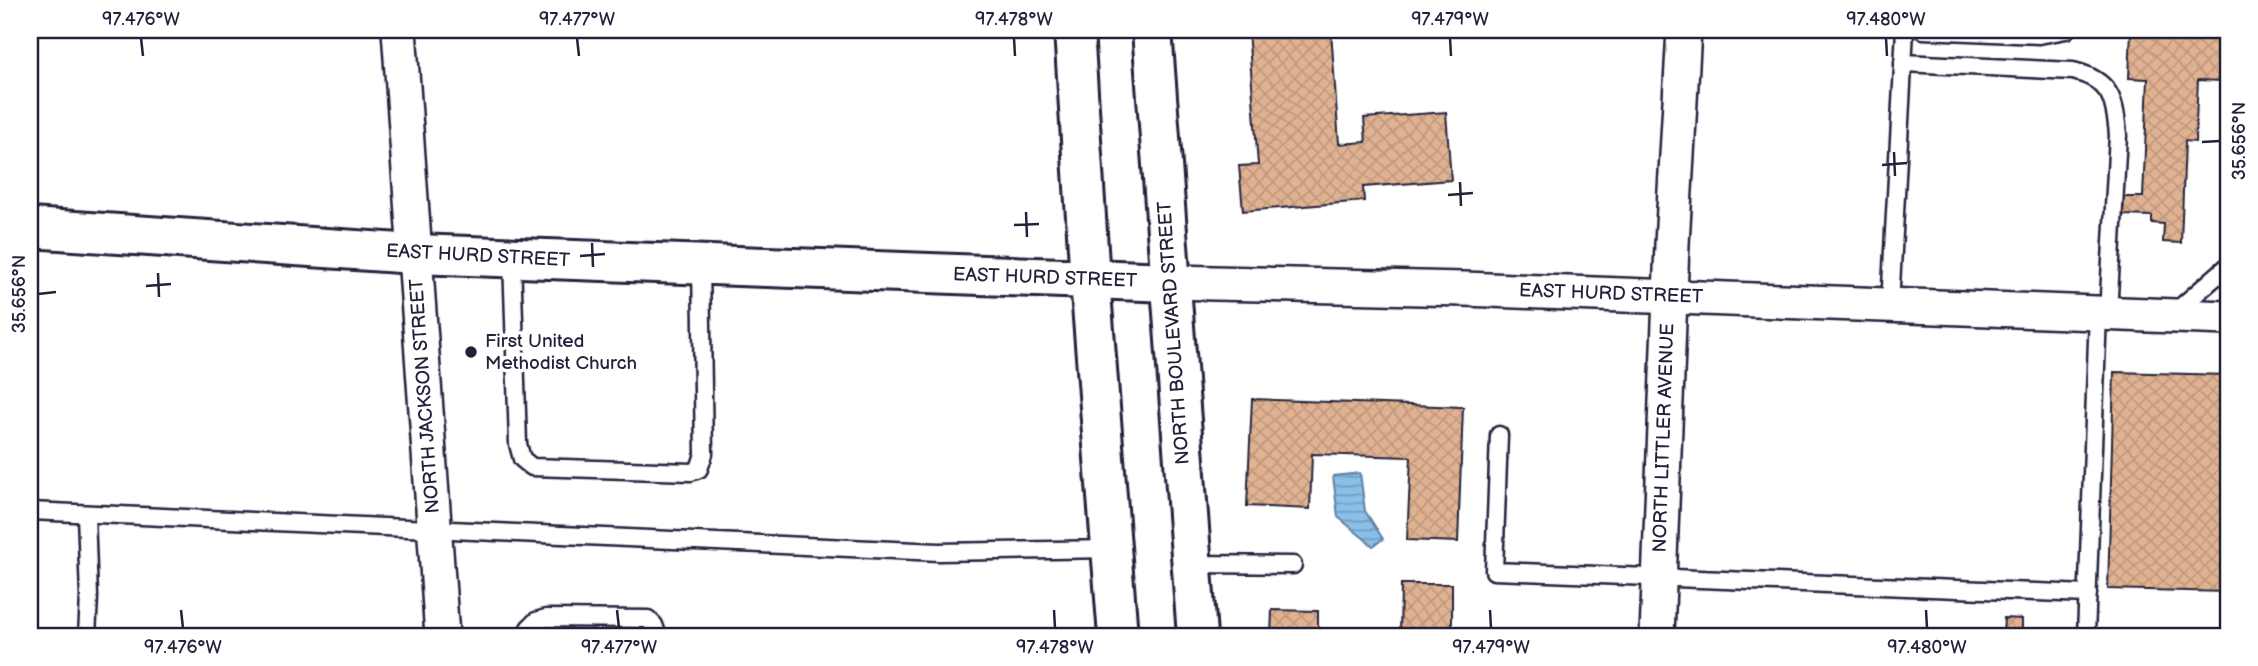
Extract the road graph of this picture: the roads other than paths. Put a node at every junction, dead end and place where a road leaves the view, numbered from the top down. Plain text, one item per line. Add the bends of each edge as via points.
1 (399, 30) edge
2 (1074, 30) edge
3 (1152, 30) edge
4 (1684, 30) edge
5 (1905, 30) edge
6 (1923, 30) edge
7 (1938, 30) edge
8 (2066, 30) edge
9 (2039, 32) edge
10 (1903, 63) junction
11 (30, 228) edge
12 (415, 254) junction
13 (512, 258) junction
14 (701, 265) junction
15 (2228, 266) edge
16 (1090, 280) junction
17 (1171, 282) junction
18 (1670, 297) junction
19 (1890, 305) junction
20 (2103, 313) junction
21 (2170, 316) junction
22 (2228, 318) edge
23 (1499, 435) dead end
24 (30, 511) edge
25 (86, 514) junction
26 (435, 528) junction
27 (1111, 549) junction
28 (1192, 564) junction
29 (1293, 565) dead end
30 (1658, 578) junction
31 (2088, 594) junction
32 (87, 636) edge
33 (442, 636) edge
34 (529, 636) edge
35 (658, 636) edge
36 (1118, 636) edge
37 (1197, 636) edge
38 (1657, 636) edge
39 (2086, 636) edge

1 - 12 street, NORTH JACKSON STREET
2 - 16 main road
3 - 17 main road, NORTH BOULEVARD STREET
4 - 18 street, NORTH LITTLER AVENUE
5 - 10 lane
6 - 7 lane
7 - 9 lane
8 - 9 lane
10 - 19 lane
10 - 20 lane via 2073,71 2092,76 2109,92 2118,135
11 - 12 main road, EAST HURD STREET
12 - 13 main road, EAST HURD STREET
12 - 26 street, NORTH JACKSON STREET
13 - 14 main road, EAST HURD STREET
13 - 14 lane via 518,444 522,459 532,467 699,469 704,454
14 - 16 main road, EAST HURD STREET
15 - 21 lane
16 - 17 main road, EAST HURD STREET
16 - 27 main road
17 - 18 street, EAST HURD STREET
17 - 28 main road, NORTH BOULEVARD STREET
18 - 19 street, EAST HURD STREET
18 - 30 street, NORTH LITTLER AVENUE
19 - 20 street, EAST HURD STREET
20 - 21 street, EAST HURD STREET
20 - 31 lane
21 - 22 street, EAST HURD STREET
23 - 30 lane via 1494,571
24 - 25 lane
25 - 26 lane
25 - 32 lane
26 - 27 lane via 939,552
26 - 33 street, NORTH JACKSON STREET
27 - 36 main road
28 - 29 lane
28 - 37 main road, NORTH BOULEVARD STREET
30 - 31 lane
30 - 38 street, NORTH LITTLER AVENUE
31 - 39 lane
34 - 35 lane via 529,628 546,618 648,619

